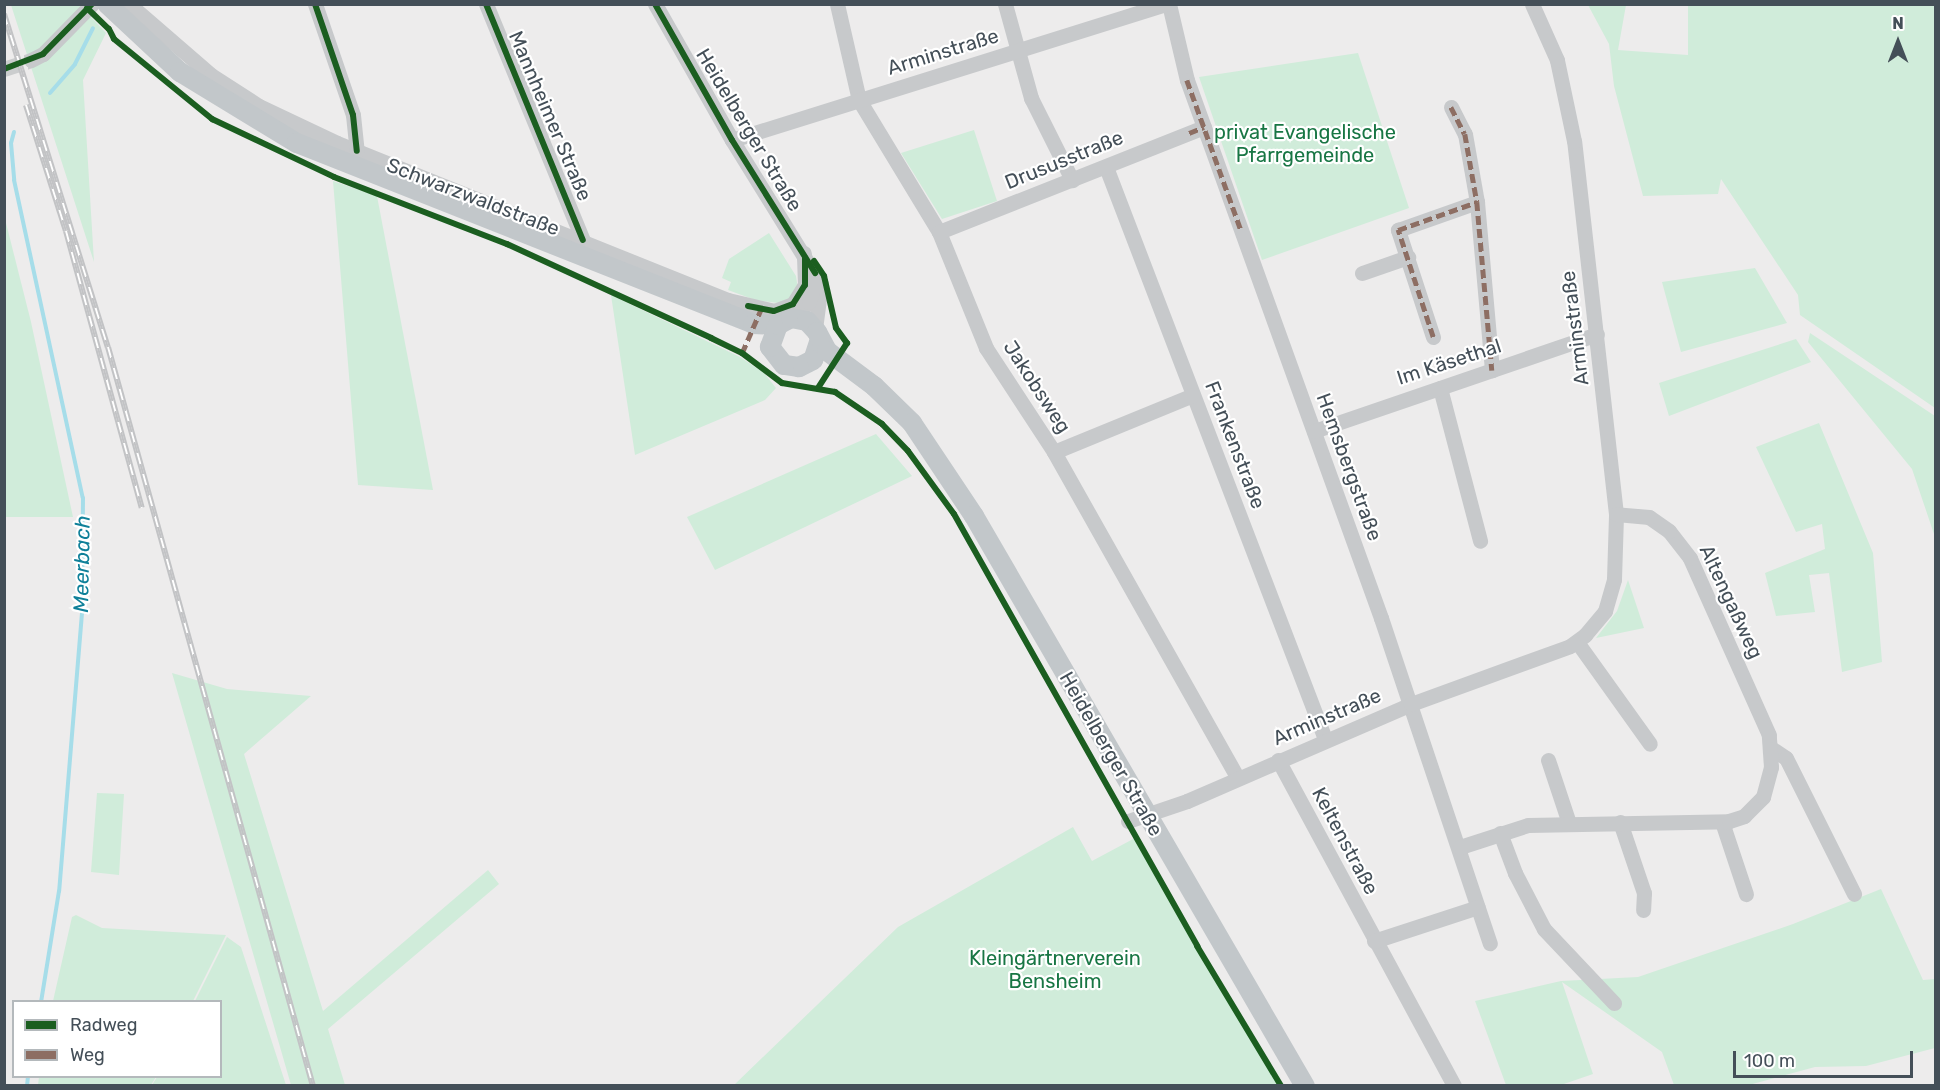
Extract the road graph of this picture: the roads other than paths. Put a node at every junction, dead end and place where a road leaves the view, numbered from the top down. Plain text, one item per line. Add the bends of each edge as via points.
1 (92, 4) edge
2 (107, 4) edge
3 (129, 4) edge
4 (315, 4) edge
5 (486, 4) edge
6 (655, 4) edge
7 (837, 4) edge
8 (1005, 4) edge
9 (1168, 4) edge
10 (1532, 4) edge
11 (1016, 52) junction
12 (31, 60) tunnel mouth
13 (859, 100) junction
14 (1451, 107) dead end
15 (1204, 127) junction
16 (732, 140) junction
17 (357, 151) junction
18 (1106, 167) junction
19 (1071, 180) junction
20 (1477, 202) junction
21 (939, 232) junction
22 (583, 240) junction
23 (804, 252) junction
24 (1407, 257) junction
25 (815, 273) junction
26 (1362, 273) dead end
27 (780, 327) junction
28 (817, 334) junction
29 (1597, 334) junction
30 (1433, 337) dead end
31 (811, 361) junction
32 (1492, 370) junction
33 (1440, 388) junction
34 (1193, 395) junction
35 (1314, 431) junction
36 (929, 448) junction
37 (1054, 452) junction
38 (1616, 514) junction
39 (1480, 541) dead end
40 (1577, 642) junction
41 (1411, 704) junction
42 (1325, 739) junction
43 (1650, 744) dead end
44 (1771, 748) junction
45 (1278, 760) junction
46 (1548, 760) dead end
47 (1238, 778) junction
48 (1136, 818) junction
49 (1620, 822) junction
50 (1722, 822) junction
51 (1569, 823) junction
52 (1500, 833) junction
53 (1460, 847) junction
54 (1746, 894) dead end
55 (1854, 894) dead end
56 (1478, 907) junction
57 (1643, 910) dead end
58 (1374, 942) junction
59 (1490, 943) dead end
60 (1614, 1003) dead end
61 (1305, 1086) edge
62 (1454, 1086) edge

1 - 12 street via 43,54
2 - 27 main road, Schwarzwaldstraße via 180,72 297,143 753,324
3 - 17 street, Schwarzwaldstraße via 170,42 240,93
4 - 17 street via 352,115
5 - 22 street, Mannheimer Straße
6 - 16 street, Heidelberger Straße
7 - 13 street, Jakobsweg
8 - 11 street
9 - 11 street, Arminstraße
9 - 15 street, Hemsbergstraße via 1187,80
10 - 29 street, Arminstraße via 1548,34 1565,90
11 - 13 street, Arminstraße
11 - 19 street via 1031,98
13 - 16 street, Arminstraße
13 - 21 street, Jakobsweg
14 - 20 street via 1465,134
15 - 18 street, Drususstraße
15 - 35 street, Hemsbergstraße
16 - 23 street, Heidelberger Straße
17 - 22 street, Schwarzwaldstraße
18 - 19 street, Drususstraße
18 - 34 street, Frankenstraße
19 - 21 street, Drususstraße
20 - 24 street via 1398,230
20 - 32 street
21 - 37 street, Jakobsweg via 986,348
22 - 23 street, Schwarzwaldstraße via 728,300 774,311 793,304 802,291
23 - 25 street, Heidelberger Straße
24 - 26 street
24 - 30 street
25 - 27 street via 809,302
25 - 28 street, Heidelberger Straße via 821,292
27 - 28 main road, Heidelberger Straße via 807,321
27 - 31 main road via 773,354 784,365 800,368
28 - 31 main road, Heidelberger Straße via 818,353
28 - 36 main road, Heidelberger Straße via 827,351 898,408
29 - 32 street, Im Käsethal
29 - 38 street, Arminstraße
31 - 36 main road, Heidelberger Straße via 824,365 867,394
32 - 33 street, Im Käsethal
33 - 35 street, Im Käsethal
33 - 39 street
34 - 37 street
34 - 42 street, Frankenstraße
35 - 41 street, Hemsbergstraße
36 - 48 main road, Heidelberger Straße via 974,516
37 - 47 street, Jakobsweg
38 - 40 street, Arminstraße via 1611,595 1595,625
38 - 44 street, Altengaßweg via 1649,517 1669,531 1690,558 1764,722
40 - 41 street, Arminstraße
40 - 43 street
41 - 42 street, Arminstraße
41 - 53 street, Hemsbergstraße
42 - 45 street, Arminstraße
44 - 50 street, Altengaßweg via 1763,797 1744,816
44 - 55 street, Altengaßweg via 1786,758
45 - 47 street, Arminstraße
45 - 58 street, Keltenstraße
46 - 51 street
47 - 48 street, Arminstraße
48 - 61 main road, Heidelberger Straße
49 - 50 street, Altengaßweg
49 - 51 street, Altengaßweg
49 - 57 street via 1644,893
50 - 54 street
51 - 52 street, Altengaßweg via 1528,825
52 - 53 street, Altengaßweg
52 - 60 street via 1515,873 1544,929
53 - 56 street, Hemsbergstraße
56 - 58 street
56 - 59 street, Hemsbergstraße
58 - 62 street, Keltenstraße

